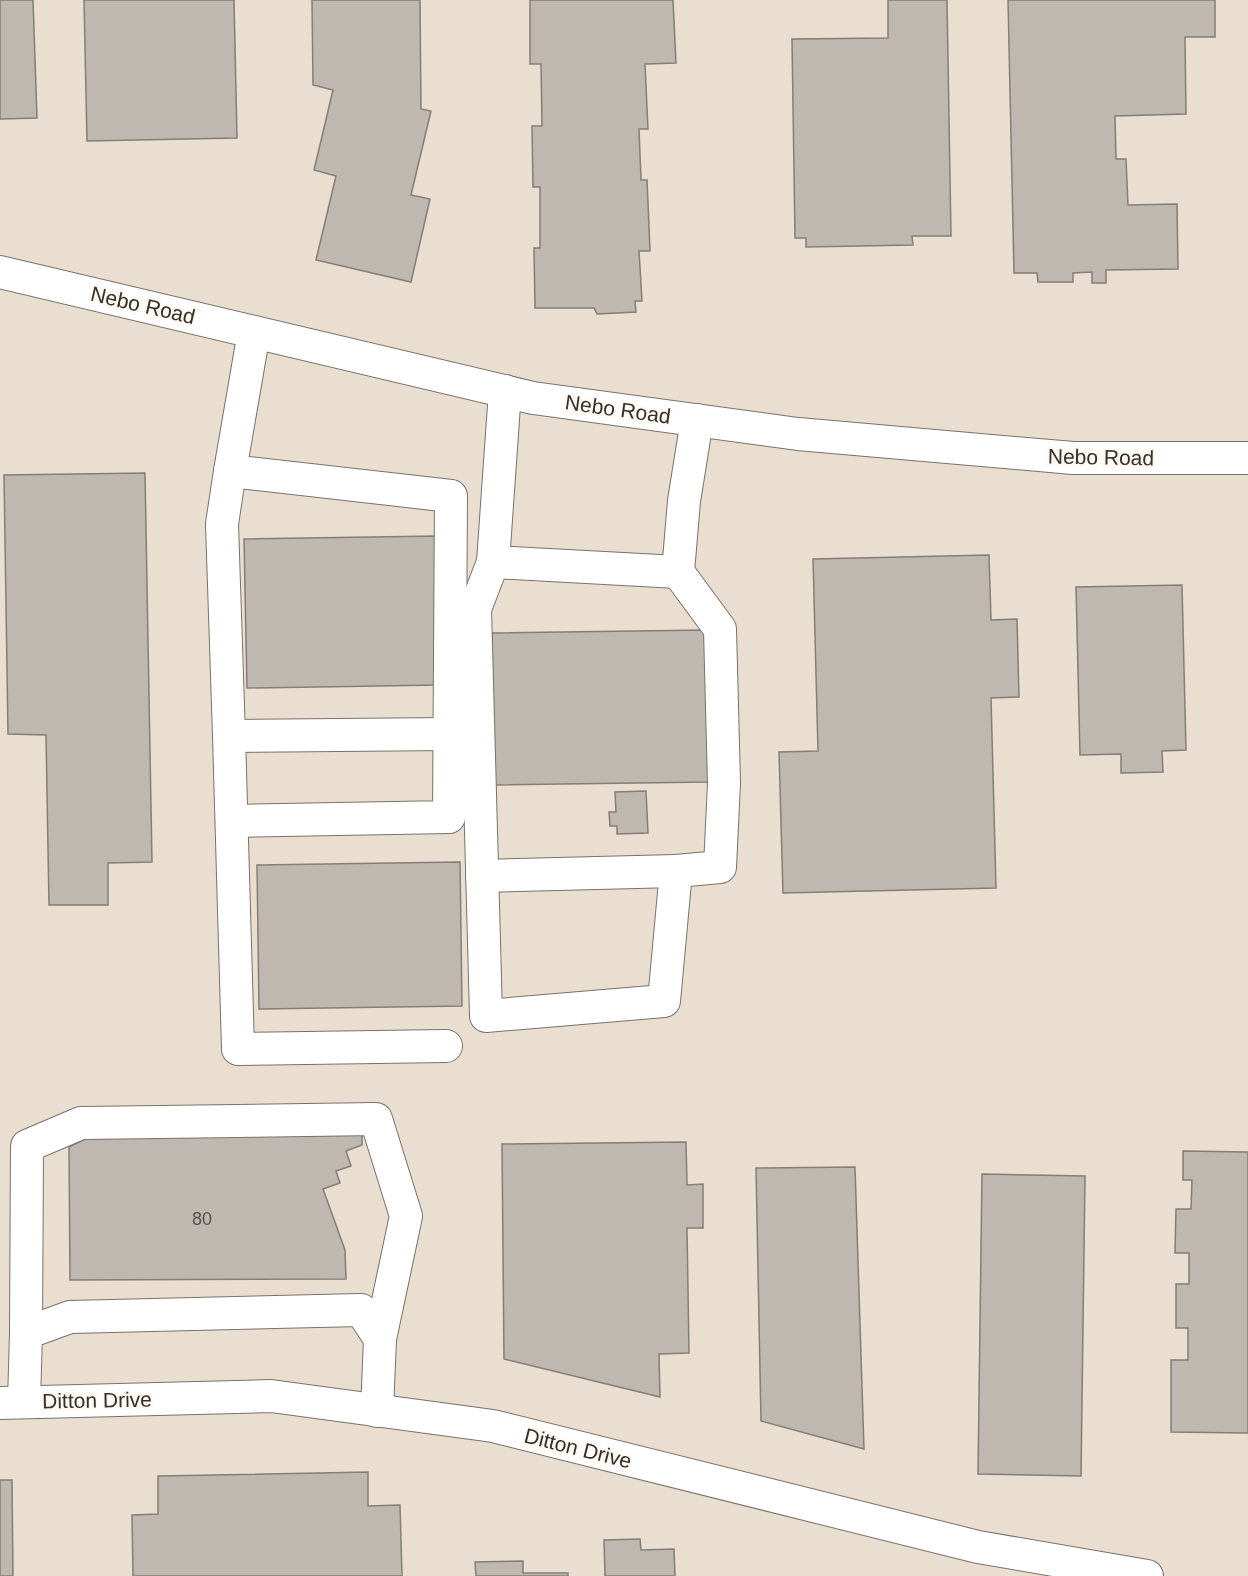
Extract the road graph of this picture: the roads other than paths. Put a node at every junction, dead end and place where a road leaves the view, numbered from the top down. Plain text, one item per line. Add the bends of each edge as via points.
1 (0, 272) edge
2 (254, 332) junction
3 (505, 391) junction
4 (697, 420) junction
5 (1248, 458) edge
6 (230, 471) junction
7 (493, 562) junction
8 (678, 572) junction
9 (449, 734) junction
10 (229, 736) junction
11 (232, 821) junction
12 (676, 871) junction
13 (482, 876) junction
14 (446, 1046) dead end
15 (26, 1333) junction
16 (380, 1339) junction
17 (12, 1403) edge
18 (377, 1411) junction
19 (1146, 1576) edge

1 - 2 street, Nebo Road
2 - 3 street, Nebo Road
2 - 6 street
3 - 4 street, Nebo Road
3 - 7 street
4 - 5 street, Nebo Road via 798,434 1073,458
4 - 8 street
6 - 9 street via 451,495
6 - 10 street via 222,524
7 - 8 street
7 - 13 street via 475,609
8 - 12 street via 720,629 724,783 720,867
9 - 10 street
9 - 11 street via 449,817
10 - 11 street
11 - 14 street via 238,1049
12 - 13 street
12 - 13 street via 664,1001 486,1016
15 - 16 street via 70,1317 361,1310
15 - 16 street via 27,1146 81,1123 376,1119 406,1216
15 - 17 street
16 - 18 street
17 - 18 street, Ditton Drive via 271,1396
18 - 19 street, Ditton Drive via 493,1426 978,1547

